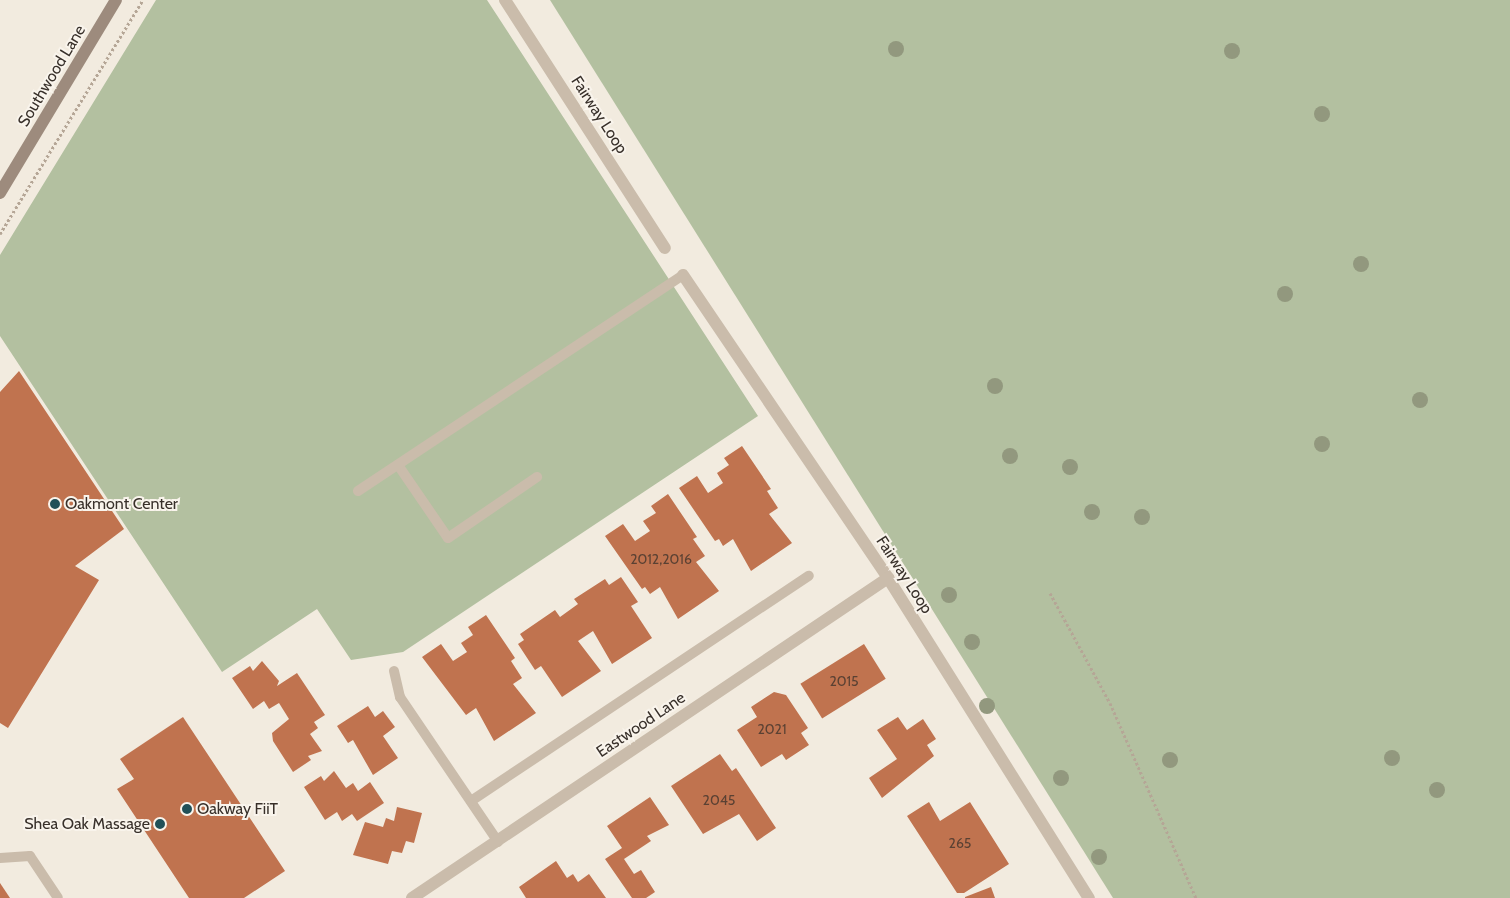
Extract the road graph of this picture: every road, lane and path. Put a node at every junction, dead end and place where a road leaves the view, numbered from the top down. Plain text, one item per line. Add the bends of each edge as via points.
1 (116, 0) edge
2 (142, 0) edge
3 (505, 0) edge
4 (0, 194) edge
5 (0, 234) edge
6 (665, 248) dead end
7 (683, 275) joint
8 (398, 465) junction
9 (537, 477) dead end
10 (358, 491) dead end
11 (810, 576) dead end
12 (888, 578) junction
13 (1050, 593) dead end
14 (394, 670) dead end
15 (471, 801) junction
16 (498, 842) junction
17 (0, 858) edge
18 (58, 898) edge
19 (412, 898) edge
20 (1088, 898) edge
21 (1196, 898) edge

1 - 4 main road, Southwood Lane
2 - 5 path
3 - 6 street, Fairway Loop
7 - 8 lane
7 - 12 street, Fairway Loop
8 - 9 lane via 448,538
8 - 10 lane
11 - 15 lane
12 - 16 street, Eastwood Lane
12 - 20 street, Fairway Loop
13 - 21 path via 1110,703
14 - 15 lane via 400,697
15 - 16 lane
16 - 19 street, Eastwood Lane
17 - 18 lane via 30,856

